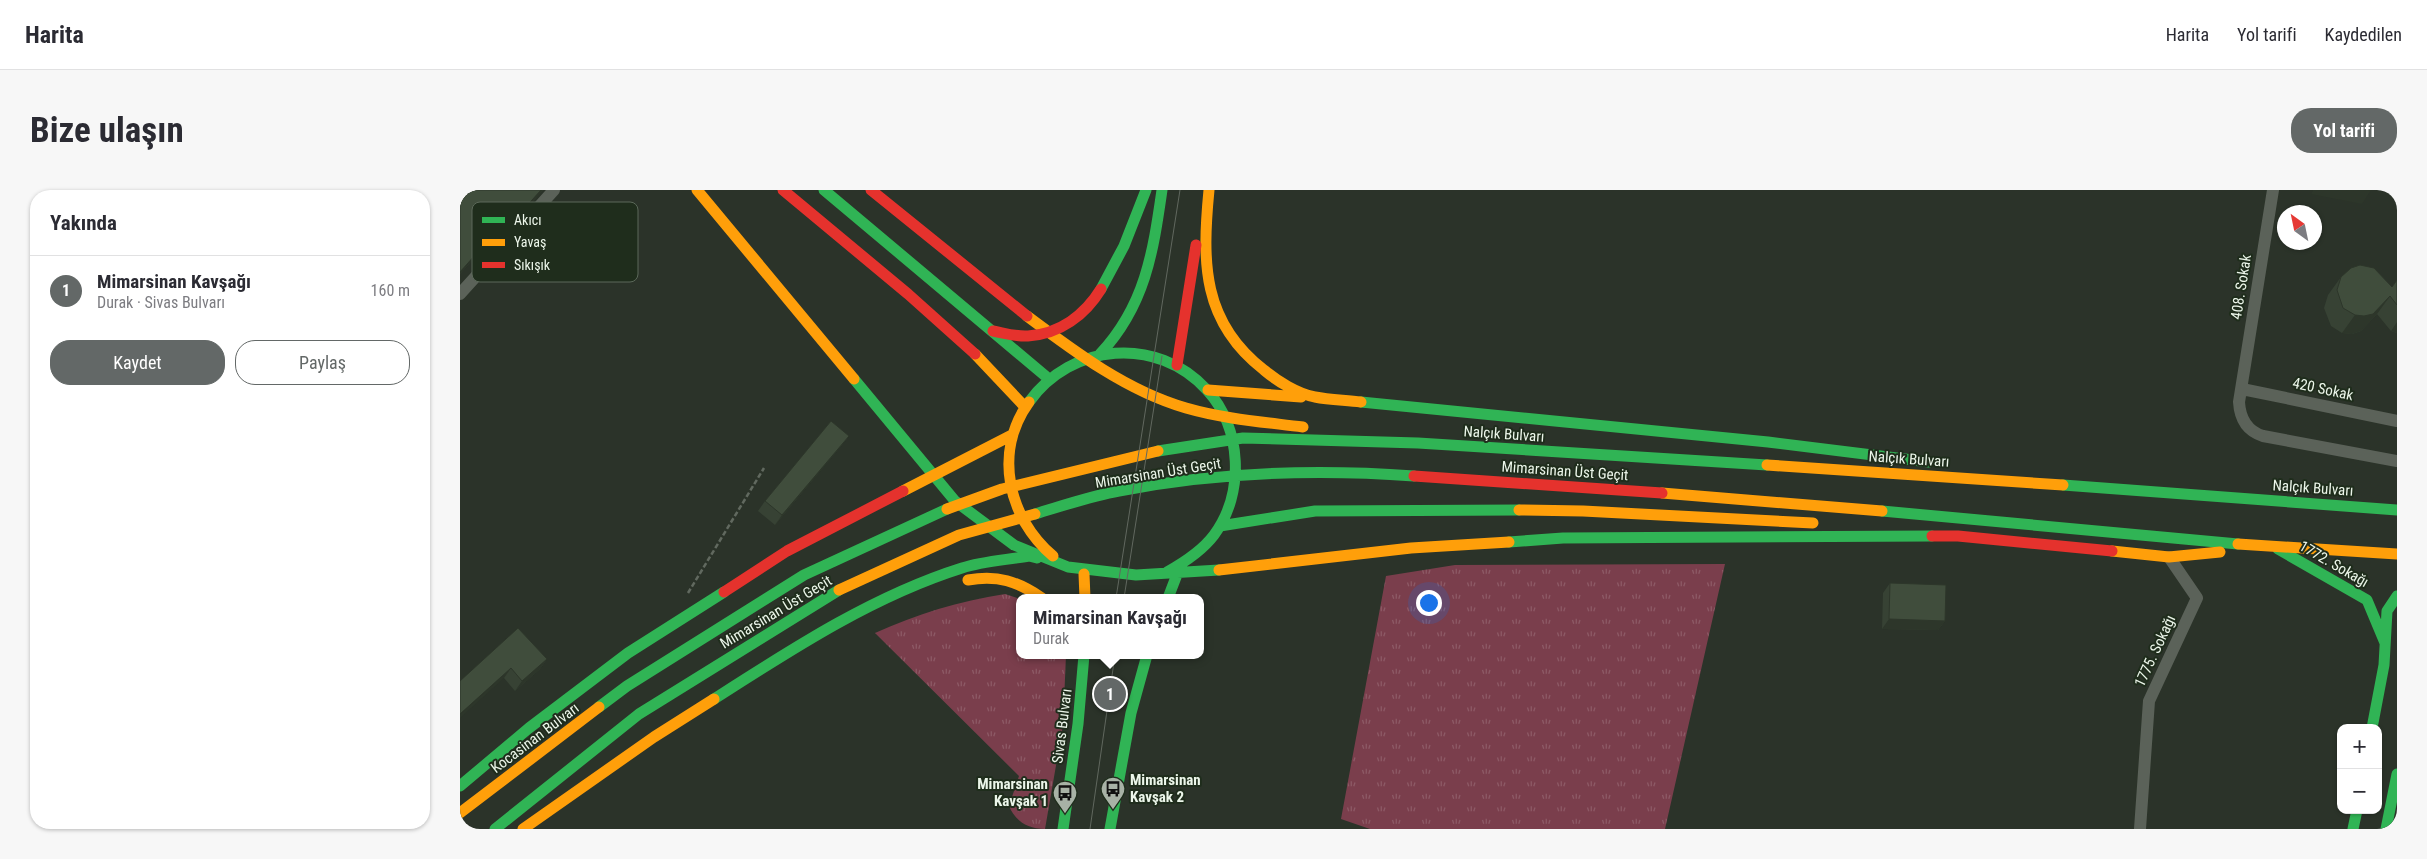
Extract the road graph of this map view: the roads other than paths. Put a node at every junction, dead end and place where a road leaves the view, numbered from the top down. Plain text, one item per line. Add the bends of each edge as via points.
1 (554, 190) edge
2 (697, 190) edge
3 (783, 190) edge
4 (824, 190) edge
5 (871, 190) edge
6 (1146, 190) edge
7 (1162, 190) edge
8 (1207, 190) edge
9 (2273, 190) edge
10 (543, 202) edge
11 (472, 281) edge
12 (460, 294) edge
13 (992, 330) junction
14 (1100, 354) junction
15 (1177, 365) junction
16 (1049, 379) junction
17 (2242, 389) junction
18 (1208, 390) junction
19 (1322, 399) junction
20 (1025, 407) junction
21 (2397, 421) edge
22 (1012, 436) junction
23 (1418, 443) junction
24 (2397, 461) edge
25 (2010, 481) junction
26 (2397, 510) edge
27 (1220, 526) junction
28 (1958, 536) junction
29 (2276, 547) junction
30 (2397, 554) edge
31 (2169, 557) junction
32 (1062, 564) junction
33 (1181, 564) junction
34 (1084, 574) junction
35 (1036, 594) edge
36 (1085, 594) edge
37 (1170, 594) edge
38 (2397, 596) edge
39 (886, 597) junction
40 (2385, 643) junction
41 (1078, 659) edge
42 (1084, 659) edge
43 (1146, 659) edge
44 (1082, 685) junction
45 (627, 686) joint
46 (2373, 724) edge
47 (2397, 774) edge
48 (460, 786) edge
49 (460, 813) edge
50 (2356, 814) edge
51 (495, 829) edge
52 (523, 829) edge
53 (1063, 829) edge
54 (1110, 829) edge
55 (2140, 829) edge
56 (2353, 829) edge
57 (2386, 829) edge

1 - 10 street
2 - 28 main road via 955,501 1014,545 1068,567 1136,575 1194,572 1411,548 1563,538
3 - 20 main road via 950,330
4 - 13 main road
5 - 23 main road via 1057,338 1117,376 1170,403 1226,416
6 - 13 main road via 1107,280 1078,319 1062,329 1039,335 1015,336
7 - 14 main road via 1152,250 1140,295 1120,334
8 - 15 main road
8 - 19 main road via 1205,255 1210,294 1220,321 1238,348 1264,372 1296,390
9 - 17 street, 408. Sokak
11 - 12 street
13 - 16 main road
14 - 15 main road via 1140,353
14 - 16 main road via 1073,364
15 - 18 main road
16 - 20 main road
17 - 21 street, 420 Sokak
17 - 24 street, 408. Sokak via 2239,402 2242,419 2257,434
18 - 19 main road
18 - 27 main road via 1225,414 1235,441 1237,470 1232,499
19 - 25 main road via 1768,442 1922,461
20 - 22 main road
22 - 32 main road via 1009,484 1016,508 1032,536
22 - 48 main road via 787,551 628,653 529,728
23 - 25 main road, Nalçık Bulvarı
23 - 45 main road, Mimarsinan Üst Geçit via 1243,438 1147,453 1002,489 928,516 804,575
25 - 26 main road, Nalçık Bulvarı
27 - 28 main road via 1315,511 1583,511 1831,524
27 - 33 main road via 1196,554
28 - 31 main road
29 - 30 main road
29 - 31 main road
29 - 40 main road, 1772. Sokağı via 2366,600
29 - 51 main road, Mimarsinan Üst Geçit via 1734,498 1363,472 1260,473 1187,480 1118,492 959,535 835,592 639,714
31 - 55 street, 1775. Sokağı via 2197,598 2149,702
32 - 34 main road
32 - 39 main road via 1029,556 963,567
33 - 34 main road via 1156,575 1132,580 1108,580
33 - 37 main road
34 - 36 main road
35 - 39 main road via 1020,584 994,576
38 - 40 main road via 2387,611
39 - 52 main road via 771,662 654,737
40 - 46 main road, 1772. Sokağı
41 - 44 main road
42 - 44 main road, Sivas Bulvarı
43 - 54 main road via 1131,713
44 - 53 main road, Sivas Bulvarı
45 - 49 main road, Kocasinan Bulvarı
47 - 57 main road
50 - 56 main road

